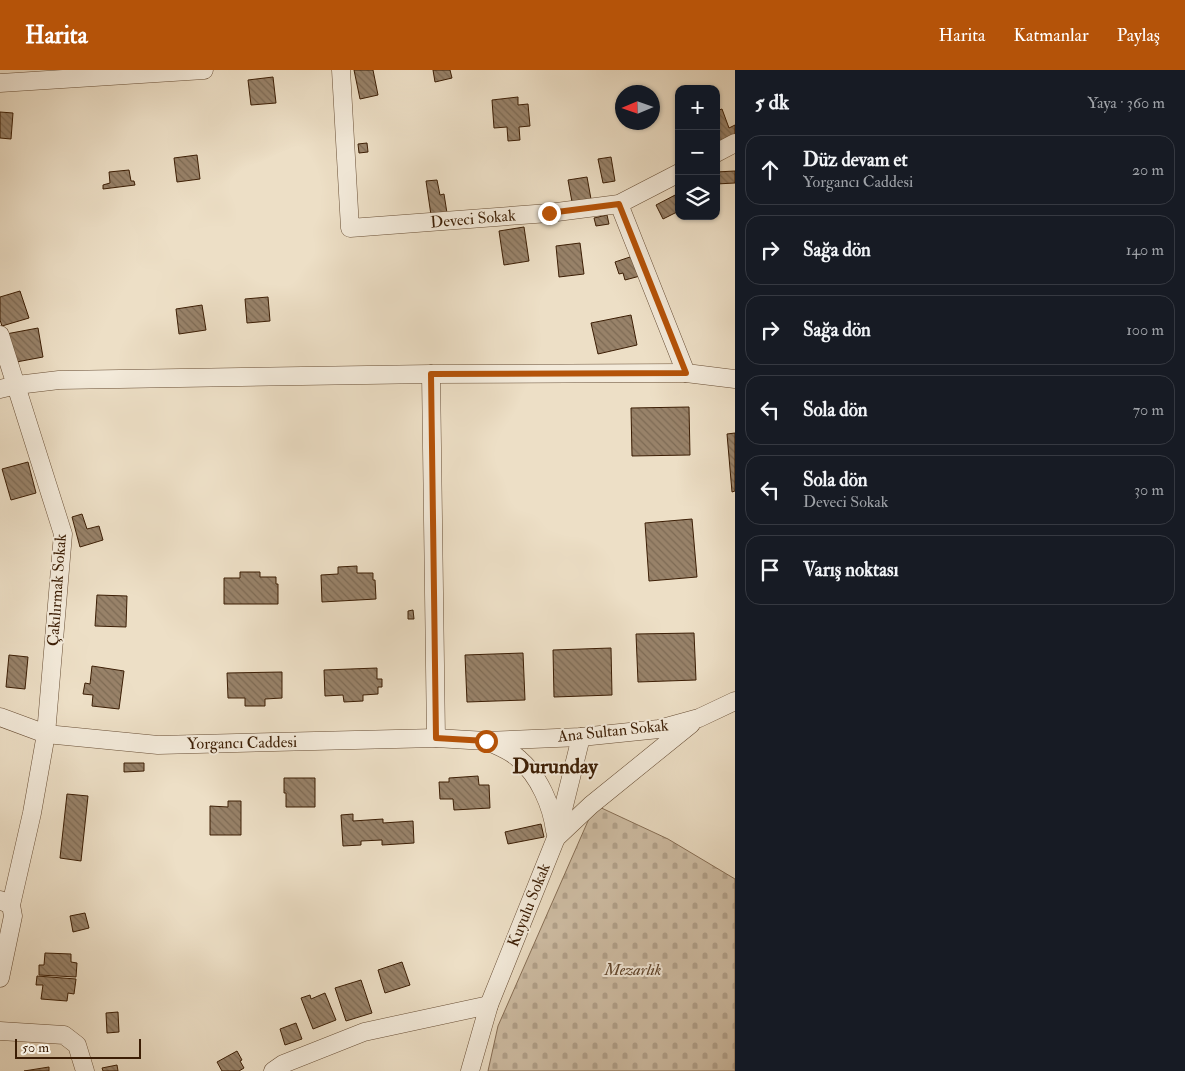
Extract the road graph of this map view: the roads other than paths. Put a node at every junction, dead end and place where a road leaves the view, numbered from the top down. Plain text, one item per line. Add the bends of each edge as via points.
1 (204, 70) edge
2 (341, 70) edge
3 (171, 71) edge
4 (0, 83) edge
5 (735, 143) edge
6 (720, 151) edge
7 (675, 175) edge
8 (619, 204) junction
9 (0, 335) edge
10 (686, 373) junction
11 (431, 374) junction
12 (735, 379) edge
13 (8, 387) edge
14 (735, 701) edge
15 (0, 717) edge
16 (699, 718) junction
17 (46, 734) junction
18 (581, 737) junction
19 (436, 738) junction
20 (486, 741) junction
21 (556, 838) junction
22 (5, 902) edge
23 (0, 978) edge
24 (489, 1005) junction
25 (0, 1032) edge
26 (85, 1071) edge
27 (273, 1071) edge
28 (470, 1071) edge

1 - 3 street
2 - 8 street, Deveci Sokak via 350,228 549,213
3 - 4 street
5 - 6 street
7 - 8 street, Deveci Sokak
8 - 10 street
9 - 13 street, Çakılırmak Sokak
10 - 11 street
10 - 12 street
11 - 13 street via 59,380
11 - 19 street
13 - 17 street, Çakılırmak Sokak via 63,534
14 - 16 street, Ana Sultan Sokak
15 - 17 street, Yorgancı Caddesi
16 - 18 street, Ana Sultan Sokak via 659,729
16 - 21 street via 591,805
17 - 19 street, Yorgancı Caddesi via 158,745
17 - 22 street, Çakılırmak Sokak via 32,813
18 - 20 street, Ana Sultan Sokak
18 - 21 street, Kuyulu Sokak
19 - 20 street, Yorgancı Caddesi
20 - 21 street via 520,759 531,772 550,807
21 - 24 street, Kuyulu Sokak
22 - 23 street, Çakılırmak Sokak via 13,916
24 - 27 street via 364,1032
24 - 28 street, Kuyulu Sokak
25 - 26 street via 64,1035 77,1045

